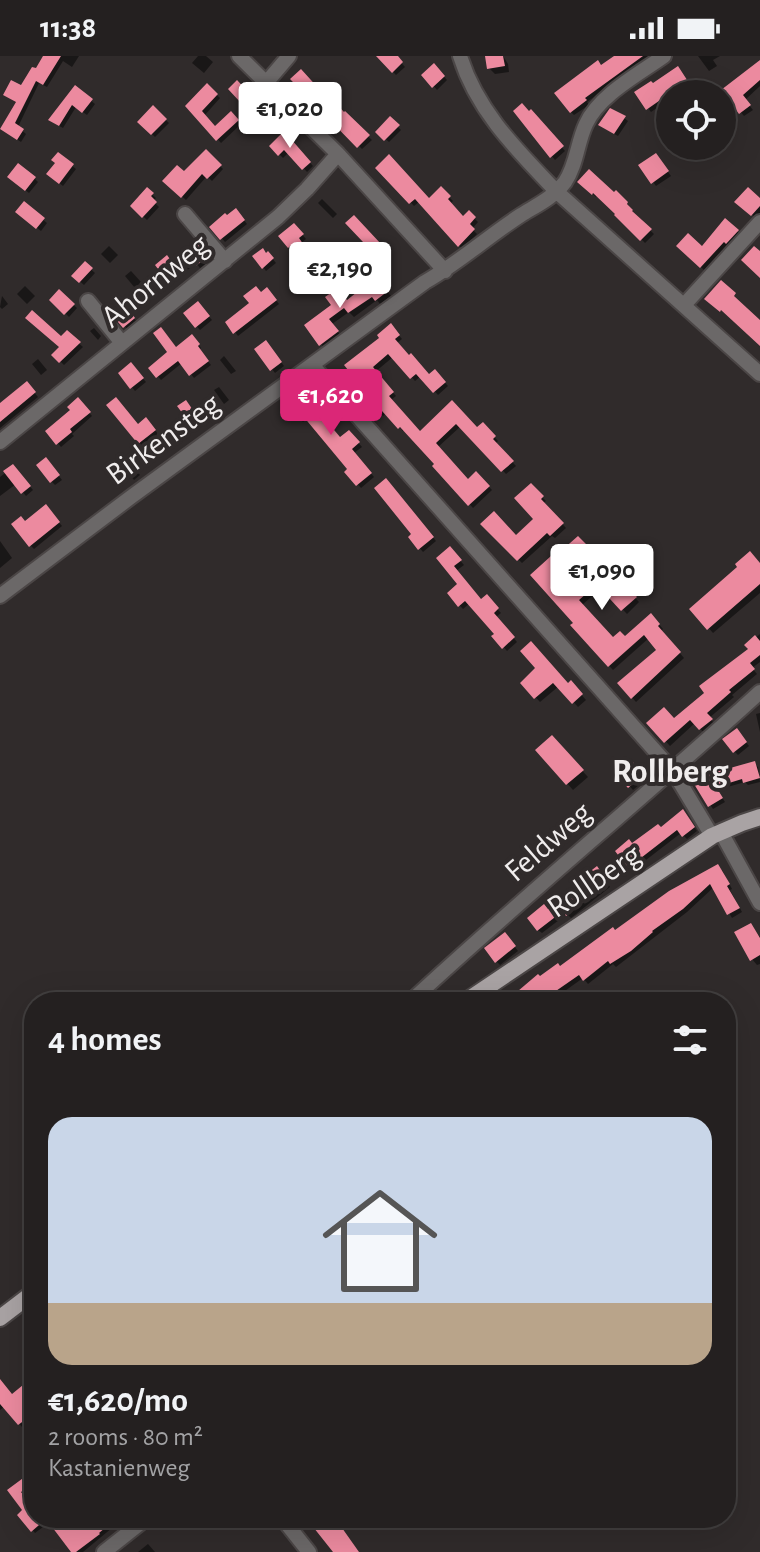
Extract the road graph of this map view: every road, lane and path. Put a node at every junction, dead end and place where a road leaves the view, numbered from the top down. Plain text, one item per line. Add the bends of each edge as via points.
1 (239, 56) edge
2 (289, 56) edge
3 (460, 56) edge
4 (664, 56) edge
5 (266, 83) junction
6 (338, 154) junction
7 (556, 191) junction
8 (185, 214) dead end
9 (760, 222) edge
10 (225, 261) junction
11 (445, 271) junction
12 (88, 301) dead end
13 (684, 305) junction
14 (122, 343) junction
15 (312, 365) junction
16 (760, 374) edge
17 (0, 442) edge
18 (0, 596) edge
19 (760, 692) edge
20 (673, 771) junction
21 (760, 817) edge
22 (717, 834) junction
23 (760, 903) edge
24 (421, 992) edge
25 (480, 992) edge
26 (24, 1300) edge
27 (0, 1318) edge
28 (134, 1528) edge
29 (290, 1528) edge
30 (104, 1552) edge
31 (309, 1552) edge

1 - 5 street
2 - 5 street
3 - 7 street via 488,114
4 - 7 street via 593,111 572,168
5 - 6 street
6 - 10 street, Ahornweg via 278,217
6 - 11 street
7 - 11 street, Birkensteg
7 - 13 street
8 - 10 street
9 - 13 street
10 - 14 street, Ahornweg
11 - 15 street, Birkensteg
12 - 14 street
13 - 16 street
14 - 17 street, Ahornweg
15 - 18 street, Birkensteg
15 - 20 street
19 - 20 street, Feldweg
20 - 22 street
20 - 24 street, Feldweg
21 - 22 main road, Rollberg
22 - 23 street
22 - 25 main road, Rollberg
26 - 27 main road
28 - 30 street
29 - 31 street

